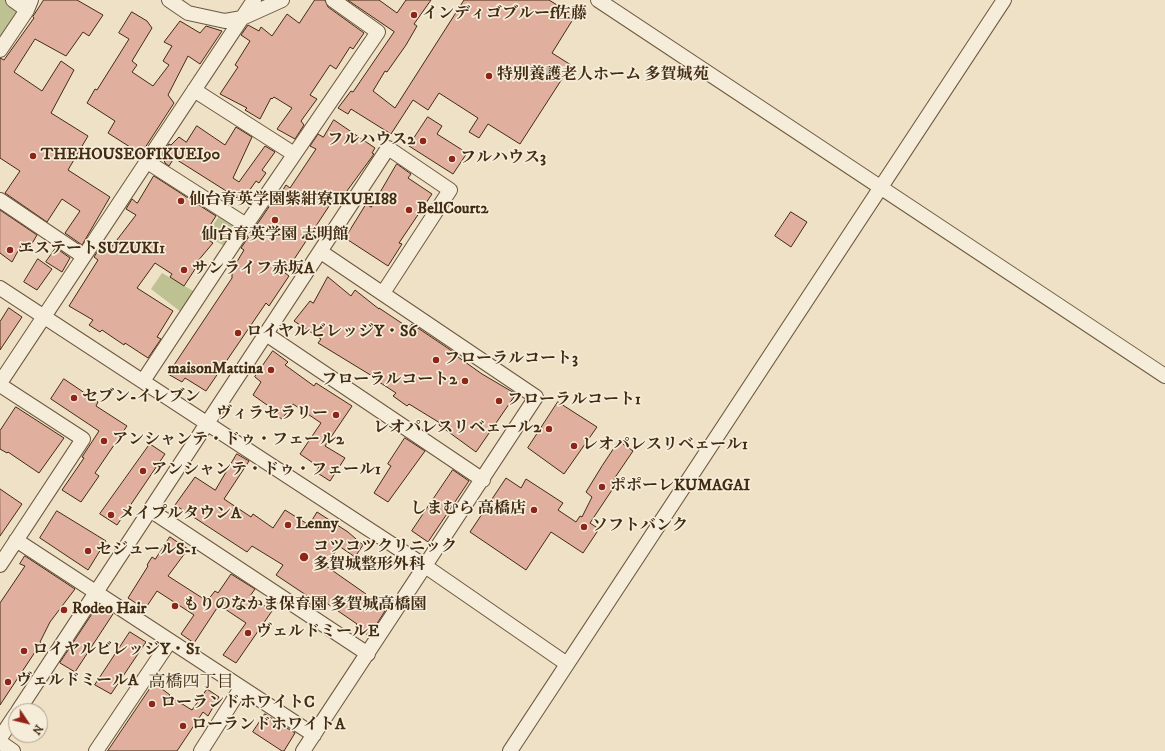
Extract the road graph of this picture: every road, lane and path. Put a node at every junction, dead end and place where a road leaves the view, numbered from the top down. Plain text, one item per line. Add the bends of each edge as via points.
1 (13, 0) edge
2 (169, 0) edge
3 (254, 0) edge
4 (282, 0) edge
5 (333, 0) edge
6 (598, 0) edge
7 (1004, 0) edge
8 (29, 5) edge
9 (242, 18) junction
10 (0, 50) edge
11 (194, 90) junction
12 (294, 154) junction
13 (146, 161) junction
14 (882, 188) junction
15 (0, 200) edge
16 (246, 225) junction
17 (321, 252) junction
18 (83, 256) junction
19 (0, 288) edge
20 (383, 293) junction
21 (43, 316) junction
22 (266, 334) junction
23 (1165, 376) edge
24 (143, 381) junction
25 (0, 384) edge
26 (207, 424) junction
27 (483, 480) junction
28 (150, 510) junction
29 (16, 540) junction
30 (0, 566) edge
31 (425, 566) junction
32 (94, 592) junction
33 (170, 642) junction
34 (368, 654) junction
35 (567, 664) junction
36 (241, 688) junction
37 (23, 703) edge
38 (8, 726) edge
39 (314, 735) junction
40 (0, 738) edge
41 (0, 742) edge
42 (13, 751) edge
43 (96, 751) edge
44 (201, 751) edge
45 (303, 751) edge
46 (510, 751) edge

1 - 8 street
2 - 9 street via 188,13 225,21
3 - 9 street
4 - 9 street
5 - 12 street via 378,32
6 - 14 street
7 - 14 street
8 - 10 street
9 - 11 street
11 - 12 street
11 - 13 street
12 - 16 street
13 - 16 street
13 - 18 street
14 - 23 street
14 - 35 street
15 - 18 street
16 - 24 street
17 - 20 street
17 - 20 street via 388,148 450,190
17 - 22 street
18 - 21 street
19 - 21 street
20 - 27 street via 536,397
21 - 24 street
21 - 25 street
22 - 26 street
22 - 27 street
24 - 26 street
25 - 29 street via 83,439
26 - 28 street
26 - 31 street
27 - 31 street
28 - 32 street
28 - 34 street
29 - 30 street
29 - 32 street
31 - 34 street
31 - 35 street
32 - 33 street
32 - 37 street
33 - 36 street
33 - 43 street
34 - 39 street
35 - 46 street
36 - 39 street
36 - 44 street
38 - 40 street
39 - 45 street
41 - 42 street

